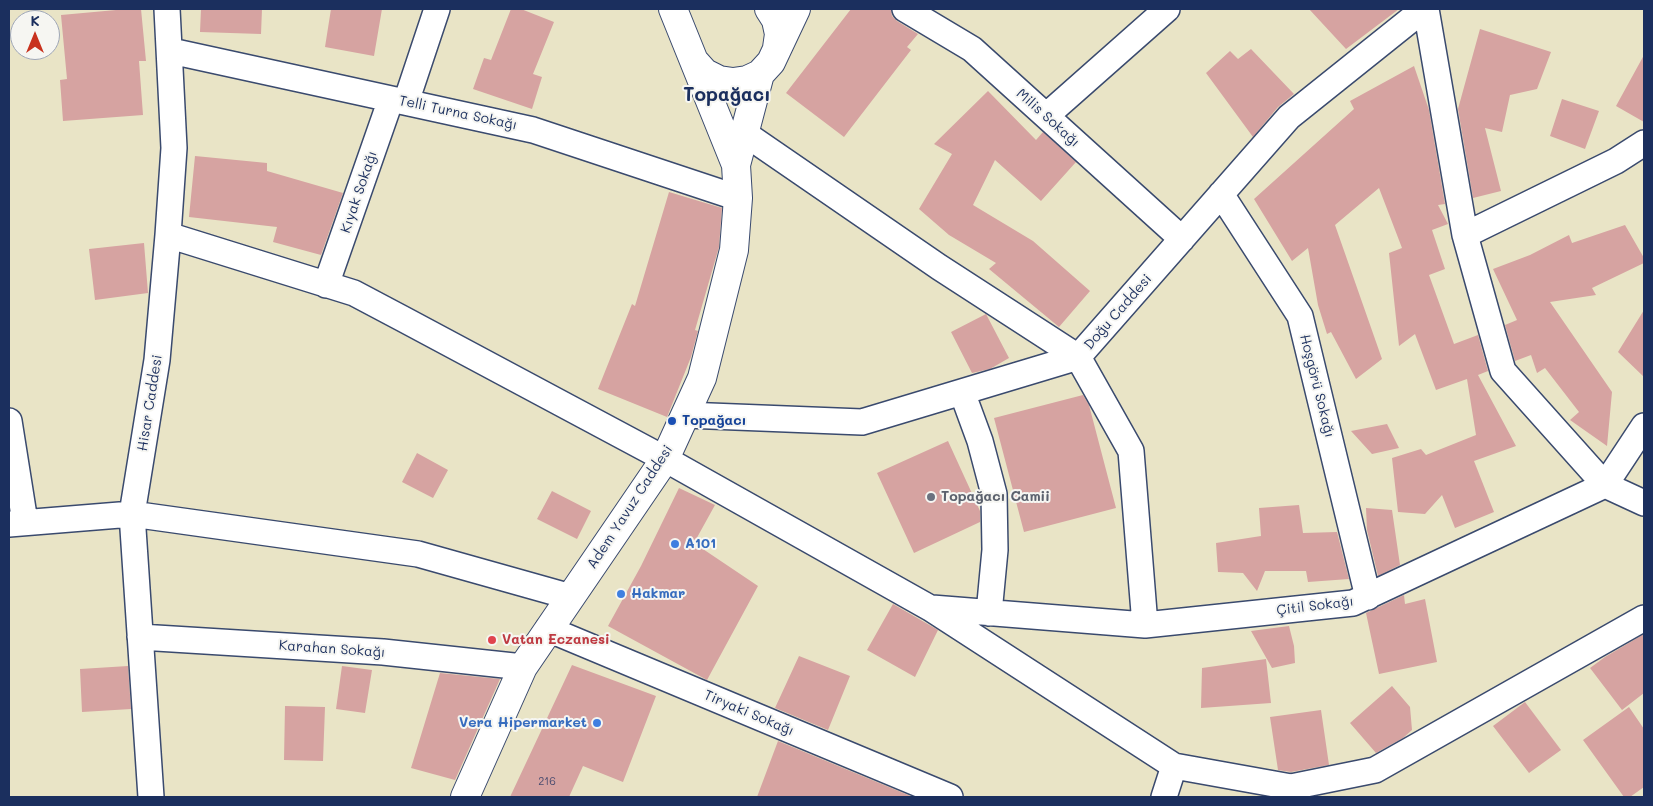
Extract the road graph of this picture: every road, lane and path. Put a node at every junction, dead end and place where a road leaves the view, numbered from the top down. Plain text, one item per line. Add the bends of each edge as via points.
1 (167, 9) edge
2 (436, 9) edge
3 (673, 9) edge
4 (698, 9) edge
5 (768, 9) edge
6 (796, 9) edge
7 (905, 9) edge
8 (1167, 9) edge
9 (1425, 9) edge
10 (777, 48) junction
11 (171, 51) junction
12 (692, 53) junction
13 (760, 74) junction
14 (398, 100) junction
15 (1046, 116) junction
16 (744, 134) junction
17 (1644, 143) edge
18 (736, 165) junction
19 (1220, 194) junction
20 (738, 198) junction
21 (168, 235) junction
22 (1466, 235) junction
23 (1182, 239) junction
24 (326, 285) junction
25 (1078, 357) junction
26 (962, 392) junction
27 (685, 416) junction
28 (9, 421) edge
29 (1644, 426) edge
30 (665, 459) junction
31 (1605, 484) junction
32 (1644, 503) edge
33 (132, 514) junction
34 (17, 523) edge
35 (571, 597) junction
36 (1368, 597) junction
37 (930, 608) junction
38 (989, 613) junction
39 (1644, 618) edge
40 (1145, 625) junction
41 (548, 629) junction
42 (140, 637) junction
43 (523, 667) junction
44 (1174, 766) junction
45 (151, 797) edge
46 (465, 797) edge
47 (950, 797) edge
48 (1164, 797) edge

1 - 11 street, Hisar Caddesi
2 - 14 street, Kıyak Sokağı
3 - 12 street, Adem Yavuz Caddesi
4 - 12 street via 688,29
5 - 10 street via 776,20
6 - 10 street, Adem Yavuz Caddesi
7 - 15 street, Milis Sokağı via 972,49
8 - 15 street
9 - 19 street, Doğu Caddesi via 1288,117
9 - 22 street
10 - 13 street, Adem Yavuz Caddesi via 771,62
11 - 14 street, Telli Turna Sokağı
11 - 21 street, Hisar Caddesi via 174,148
12 - 13 street via 706,73 726,81 747,80
12 - 18 street, Adem Yavuz Caddesi
13 - 16 street, Adem Yavuz Caddesi
14 - 20 street, Telli Turna Sokağı via 532,130
14 - 24 street, Kıyak Sokağı
15 - 23 street, Milis Sokağı
16 - 18 street, Adem Yavuz Caddesi
16 - 25 street
17 - 22 street via 1616,162
18 - 20 street, Adem Yavuz Caddesi
19 - 23 street, Doğu Caddesi
19 - 36 street, Hoşgörü Sokağı via 1300,316
20 - 27 street, Adem Yavuz Caddesi via 734,250 702,378
21 - 24 street
21 - 33 street, Hisar Caddesi via 157,360
22 - 31 street via 1503,371
23 - 25 street, Doğu Caddesi
24 - 30 street via 354,293
25 - 26 street, Doğu Caddesi
25 - 40 street via 1131,451
26 - 27 street, Doğu Caddesi via 862,422
26 - 38 street via 980,441 994,494 995,550
27 - 30 street, Adem Yavuz Caddesi
28 - 34 street
29 - 31 street
30 - 35 street, Adem Yavuz Caddesi
30 - 37 street
31 - 32 street
31 - 36 street, Çitil Sokağı
33 - 34 street
33 - 35 street via 418,554
33 - 42 street, Hisar Caddesi
35 - 41 street, Adem Yavuz Caddesi
36 - 40 street, Çitil Sokağı via 1353,603
37 - 38 street, Çitil Sokağı
37 - 44 street
38 - 40 street, Çitil Sokağı
39 - 44 street via 1375,770 1291,787
41 - 43 street, Adem Yavuz Caddesi
41 - 47 street, Tiryaki Sokağı
42 - 43 street, Karahan Sokağı via 383,652
42 - 45 street, Hisar Caddesi
43 - 46 street, Adem Yavuz Caddesi
44 - 48 street

